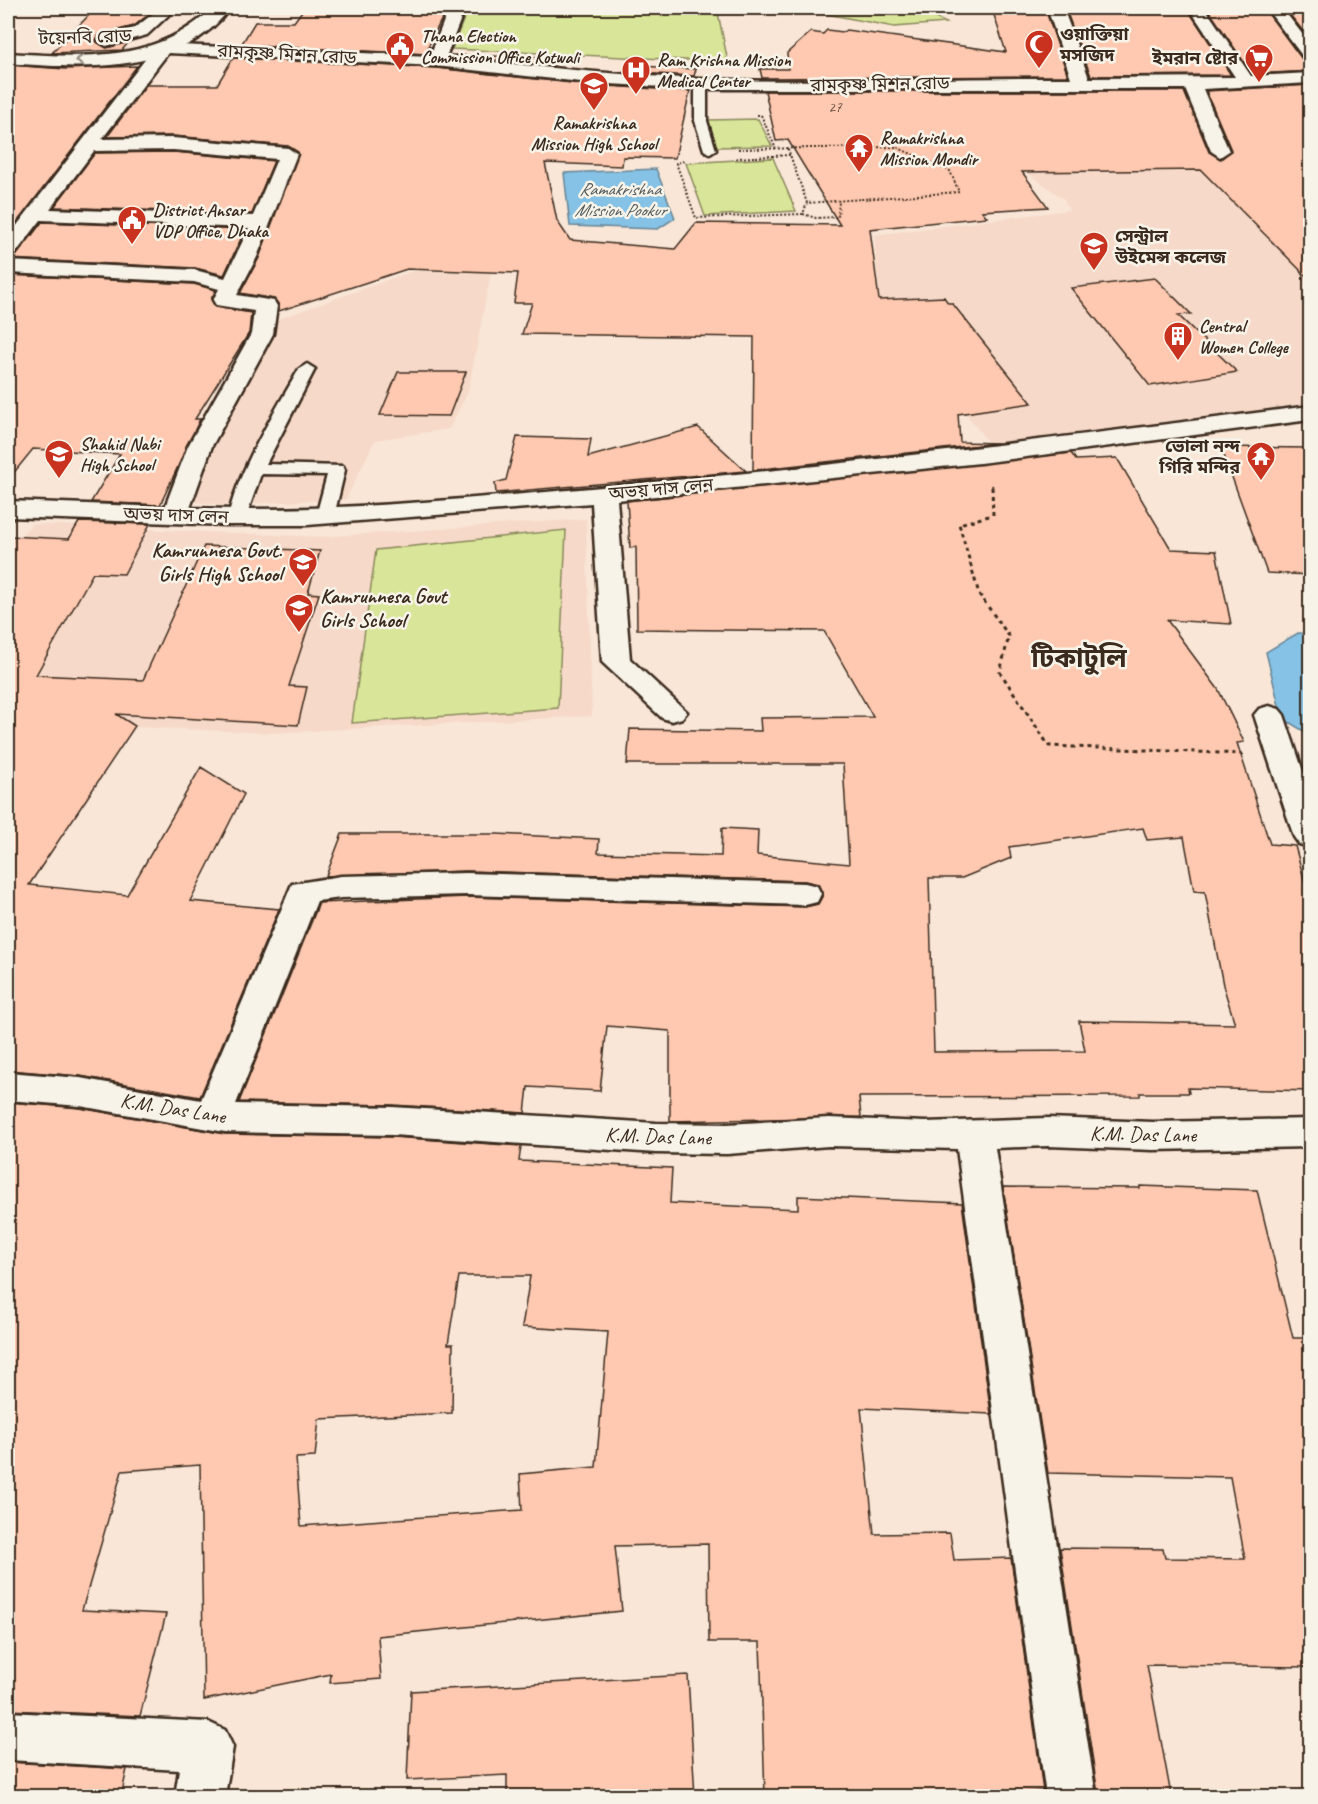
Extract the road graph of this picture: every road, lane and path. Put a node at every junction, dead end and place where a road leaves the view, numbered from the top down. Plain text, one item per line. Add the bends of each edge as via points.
1 (168, 8) edge
2 (222, 8) edge
3 (457, 8) edge
4 (1055, 8) edge
5 (1197, 8) edge
6 (1274, 8) edge
7 (198, 31) junction
8 (58, 44) dead end
9 (163, 48) junction
10 (1311, 54) edge
11 (312, 55) junction
12 (8, 58) edge
13 (436, 61) junction
14 (1311, 78) edge
15 (1247, 82) junction
16 (1082, 83) junction
17 (700, 84) junction
18 (1192, 84) junction
19 (700, 117) junction
20 (89, 145) junction
21 (776, 149) junction
22 (788, 149) junction
23 (710, 150) joint
24 (1220, 151) dead end
25 (790, 155) junction
26 (735, 158) dead end
27 (685, 160) dead end
28 (839, 201) junction
29 (807, 202) junction
30 (35, 214) junction
31 (803, 214) junction
32 (262, 222) junction
33 (8, 250) edge
34 (8, 267) edge
35 (232, 286) junction
36 (307, 369) dead end
37 (1311, 413) edge
38 (255, 470) junction
39 (604, 494) junction
40 (8, 509) edge
41 (175, 515) junction
42 (993, 515) dead end
43 (325, 516) junction
44 (237, 517) junction
45 (672, 712) dead end
46 (1269, 715) dead end
47 (1282, 756) junction
48 (1311, 837) edge
49 (804, 894) dead end
50 (8, 1086) edge
51 (213, 1116) junction
52 (1311, 1133) edge
53 (974, 1134) junction
54 (8, 1736) edge
55 (200, 1797) edge
56 (1071, 1797) edge

1 - 8 street, টয়েনবি রোড via 138,34
2 - 7 street, টয়েনবি রোড
3 - 13 street
4 - 16 street
5 - 15 street
6 - 10 street
7 - 9 street, টয়েনবি রোড
7 - 11 street via 198,40 212,45
9 - 11 street, রামকৃষ্ণ মিশন রোড
9 -> 12 street, টয়েনবি রোড via 109,58
9 - 20 street
11 - 13 street, রামকৃষ্ণ মিশন রোড
13 - 17 street, রামকৃষ্ণ মিশন রোড via 590,78
14 - 15 street, রামকৃষ্ণ মিশন রোড
15 - 18 street, রামকৃষ্ণ মিশন রোড
16 - 17 street, রামকৃষ্ণ মিশন রোড
16 - 18 street, রামকৃষ্ণ মিশন রোড
17 - 19 lane
18 - 24 street
19 - 21 path via 761,115
19 - 23 lane
20 - 30 street
20 - 32 street via 173,144 288,154
21 - 22 path
21 - 23 path
22 - 25 path
22 - 28 path via 896,147 951,171 959,192
25 - 26 path
25 - 29 path
27 - 31 path via 676,163 696,218
28 - 29 path
28 - 31 path via 838,217
29 - 31 path
30 - 32 street
30 - 33 street
32 - 35 street
34 - 35 street via 195,276
35 - 41 street via 224,300 266,306 262,334 200,446
36 - 38 lane
37 - 39 street, অভয় দাস লেন via 980,456
38 - 43 lane via 337,470
38 - 44 lane
39 - 43 street, অভয় দাস লেন
39 - 45 street via 616,662
40 - 41 street, অভয় দাস লেন
41 - 44 street, অভয় দাস লেন
42 - 47 path via 959,524 979,594 1009,636 1000,672 1049,746
43 - 44 street, অভয় দাস লেন
46 - 47 street
47 - 48 street
49 - 51 street via 467,884 341,887 304,892
50 - 51 street, K.M. Das Lane via 80,1092
51 - 53 street, K.M. Das Lane via 404,1122 656,1138 727,1139 829,1132
52 - 53 street, K.M. Das Lane
53 - 56 street
54 - 55 street via 208,1747

